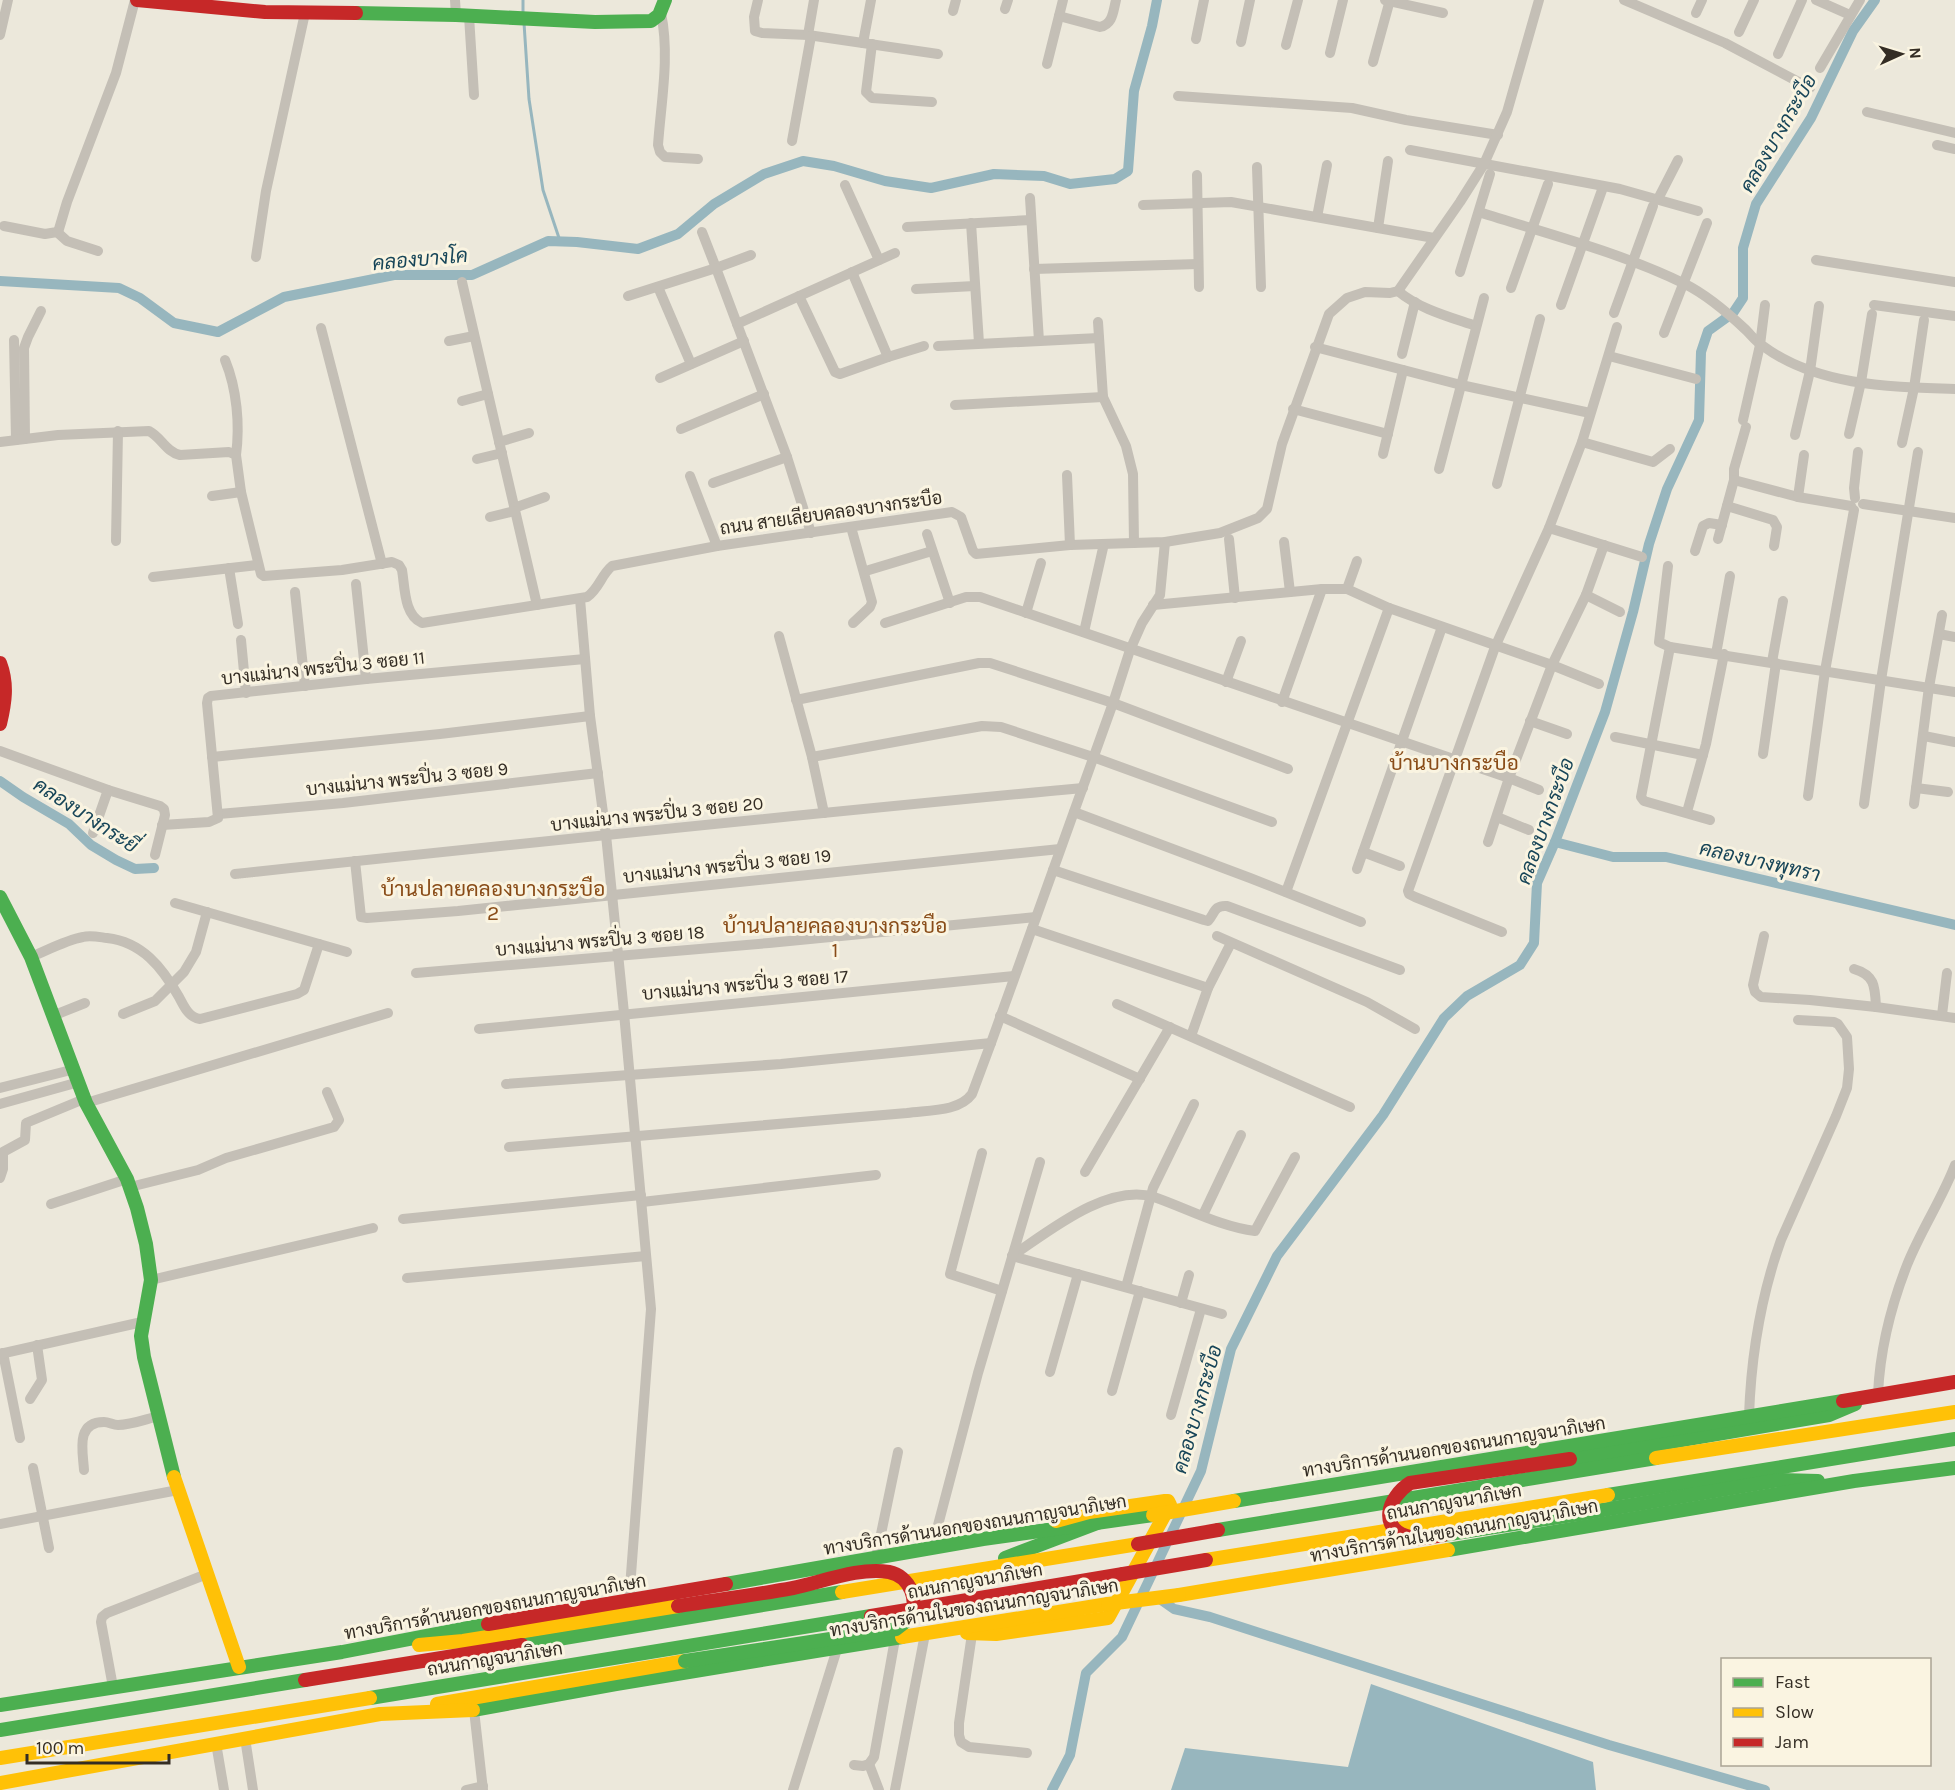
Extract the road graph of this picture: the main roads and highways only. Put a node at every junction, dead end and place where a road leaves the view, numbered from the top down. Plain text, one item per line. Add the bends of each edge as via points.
1 (136, 0) edge
2 (663, 7) edge
3 (0, 663) edge
4 (3, 689) edge
5 (0, 724) edge
6 (0, 897) edge
7 (1955, 1382) edge
8 (1876, 1395) junction
9 (1955, 1412) edge
10 (1955, 1441) edge
11 (1955, 1468) edge
12 (1745, 1473) junction
13 (1780, 1480) junction
14 (1854, 1481) junction
15 (1100, 1522) junction
16 (1022, 1533) junction
17 (967, 1572) junction
18 (944, 1631) junction
19 (342, 1652) junction
20 (239, 1667) junction
21 (0, 1705) edge
22 (380, 1714) junction
23 (0, 1730) edge
24 (0, 1758) edge
25 (0, 1783) edge

1 - 2 main road via 265,12 463,15 594,22 651,21 657,19
3 - 4 main road via 6,679
4 - 5 main road
6 - 20 main road via 32,957 85,1101 128,1183 146,1244 151,1280 142,1322 143,1350 178,1490
7 - 8 main road, ทางบริการด้านนอกของถนนกาญจนาภิเษก
8 - 13 main road, bridge via 1829,1415 1410,1483 1396,1492 1389,1514 1398,1533 1419,1539
8 - 15 main road, ทางบริการด้านนอกของถนนกาญจนาภิเษก, bridge
9 - 17 main road, ถนนกาญจนาภิเษก, bridge via 1588,1468
10 - 12 main road, ถนนกาญจนาภิเษก
11 - 14 main road, ทางบริการด้านในของถนนกาญจนาภิเษก
12 - 13 main road
12 - 24 main road, ถนนกาญจนาภิเษก, bridge
13 - 14 main road
14 - 18 main road, ทางบริการด้านในของถนนกาญจนาภิเษก, bridge
15 - 16 main road, ทางบริการด้านนอกของถนนกาญจนาภิเษก
15 - 17 main road
16 - 18 main road via 1077,1515 1165,1501 1170,1505 1108,1618 996,1634
16 - 19 main road, ทางบริการด้านนอกของถนนกาญจนาภิเษก via 444,1631
17 - 23 main road, ถนนกาญจนาภิเษก
18 - 22 main road, ทางบริการด้านในของถนนกาญจนาภิเษก via 474,1710
19 - 20 main road, ทางบริการด้านนอกของถนนกาญจนาภิเษก
19 - 22 main road, bridge via 463,1641 878,1572 895,1574 905,1581 914,1600 909,1619 896,1629
20 - 21 main road, ทางบริการด้านนอกของถนนกาญจนาภิเษก
22 - 25 main road, ทางบริการด้านในของถนนกาญจนาภิเษก

